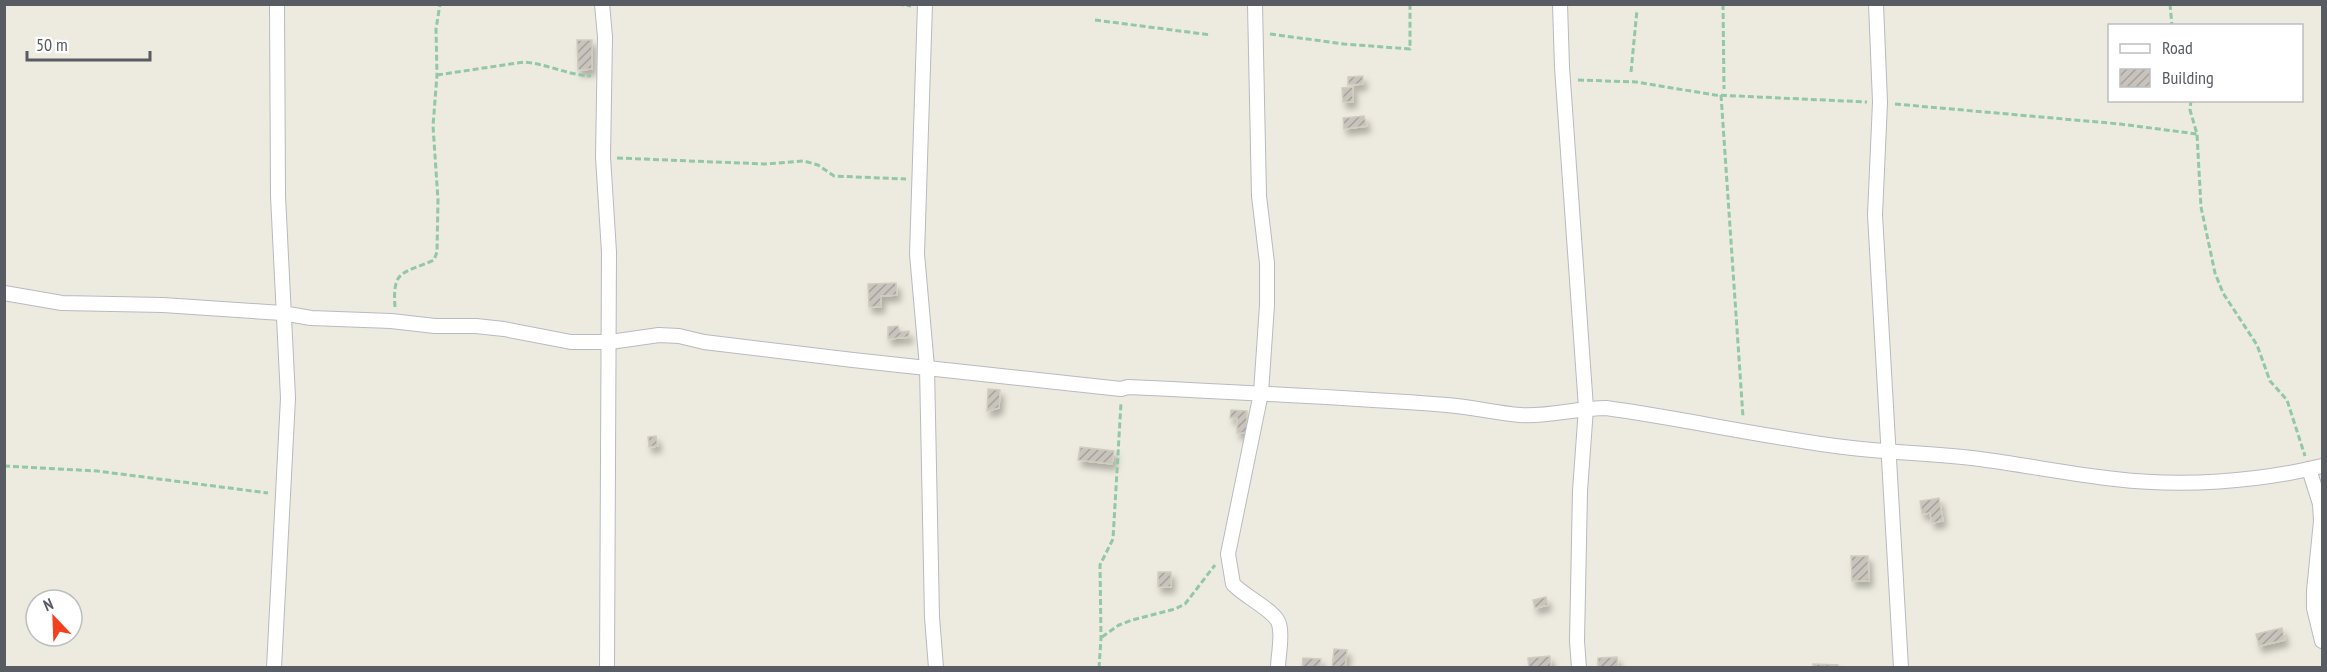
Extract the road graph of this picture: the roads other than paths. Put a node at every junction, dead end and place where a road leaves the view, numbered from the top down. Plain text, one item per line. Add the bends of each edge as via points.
1 (277, 4) edge
2 (602, 4) edge
3 (1255, 4) edge
4 (1560, 4) edge
5 (1876, 4) edge
6 (922, 5) edge
7 (4, 293) edge
8 (282, 313) junction
9 (610, 342) junction
10 (927, 367) junction
11 (1261, 393) junction
12 (1586, 408) junction
13 (1890, 452) junction
14 (2316, 467) edge
15 (2322, 641) edge
16 (274, 668) edge
17 (607, 668) edge
18 (936, 668) edge
19 (1278, 668) edge
20 (1579, 668) edge
21 (1901, 668) edge

1 - 8 street
2 - 9 street
3 - 11 street via 1259,196 1268,283
4 - 12 street
5 - 13 street via 1880,102 1875,214
6 - 10 street via 917,254
7 - 8 street via 62,303
8 - 9 street via 504,329 571,342
8 - 16 street via 288,398
9 - 10 street via 679,336
9 - 17 street
10 - 11 street via 1121,389
10 - 18 street
11 - 12 street via 1470,407 1539,416
11 - 19 street via 1228,554 1233,584 1271,610 1277,619
12 - 13 street
12 - 20 street via 1579,537
13 - 14 street via 1961,456 2161,482 2223,481
13 - 21 street
14 - 15 street via 2321,521 2314,608

